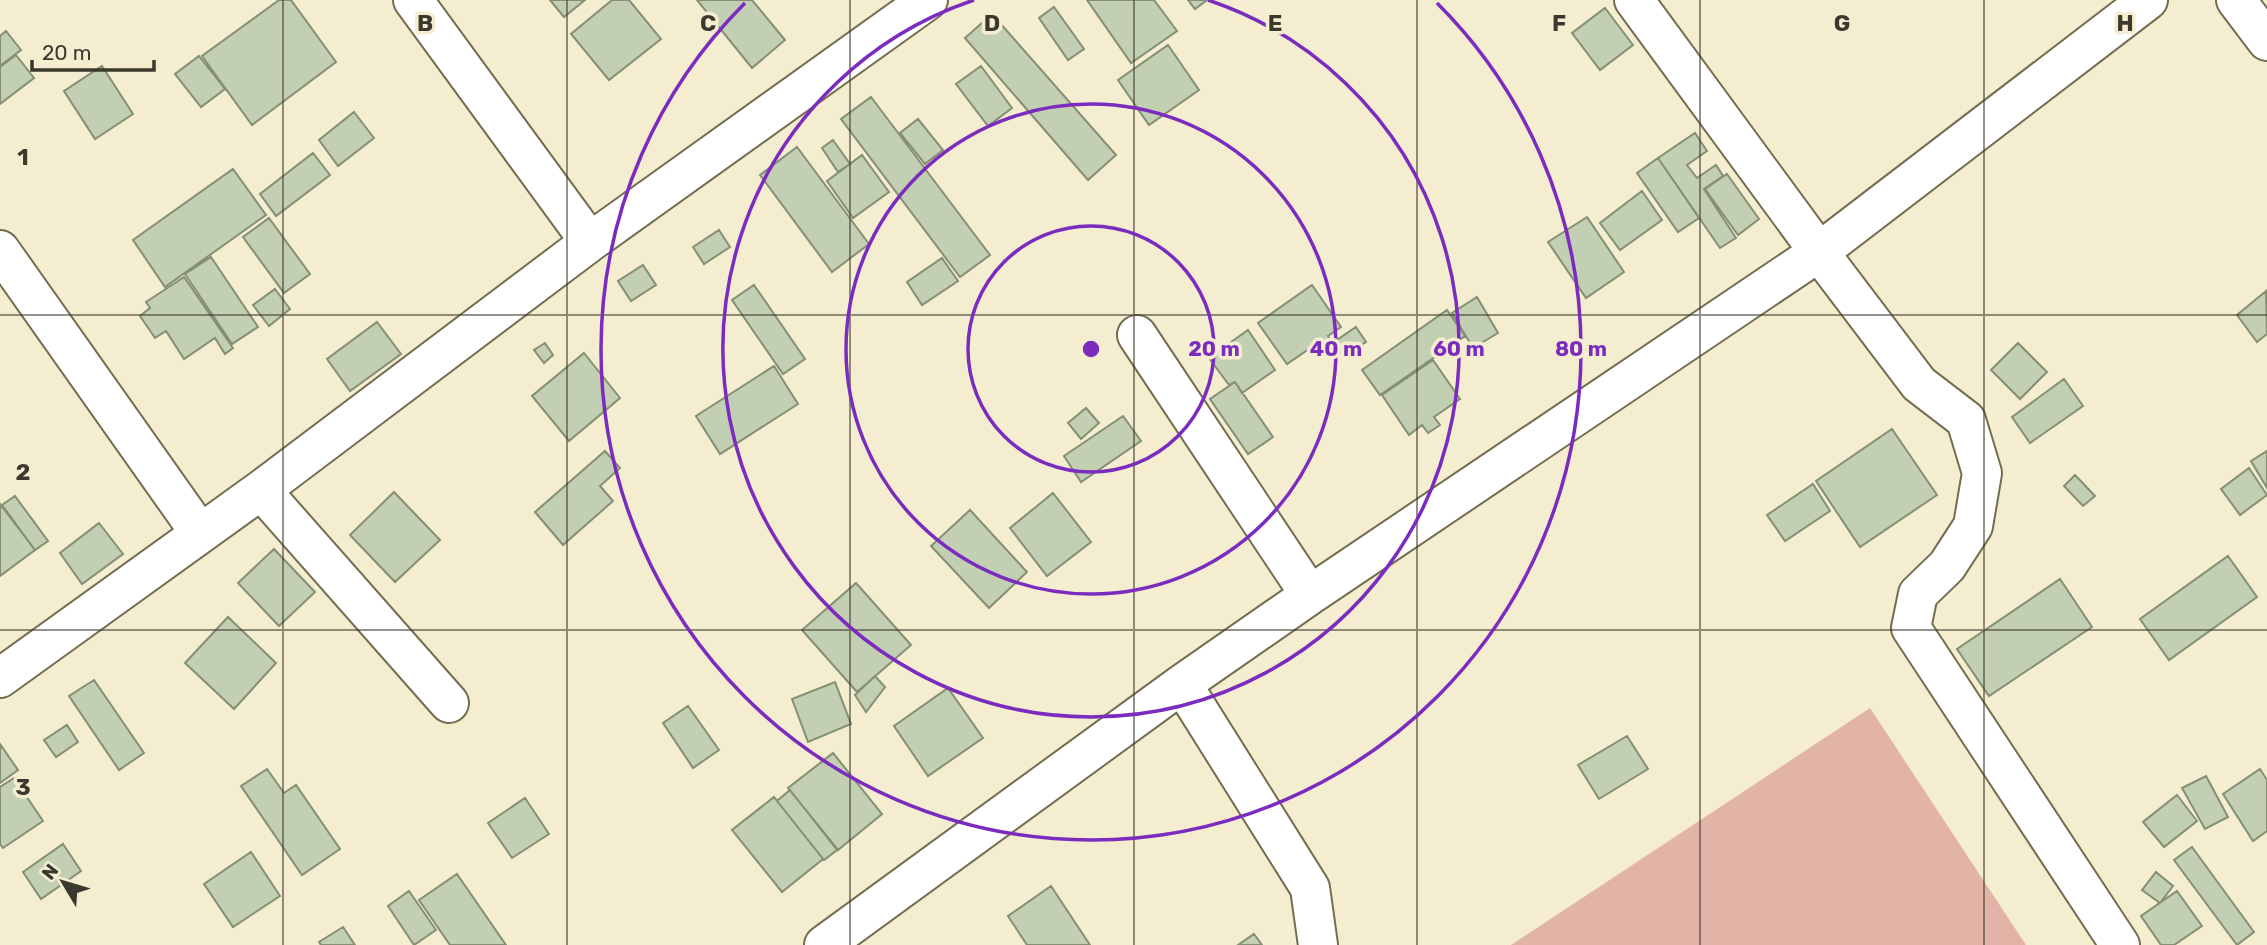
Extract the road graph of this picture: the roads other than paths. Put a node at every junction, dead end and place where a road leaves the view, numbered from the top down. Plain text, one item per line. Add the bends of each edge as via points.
1 (413, 0) edge
2 (928, 0) edge
3 (1634, 0) edge
4 (2148, 0) edge
5 (2236, 0) edge
6 (2267, 41) edge
7 (590, 242) junction
8 (0, 250) edge
9 (1819, 252) junction
10 (1137, 335) dead end
11 (261, 490) junction
12 (200, 533) junction
13 (1310, 594) junction
14 (0, 678) edge
15 (1182, 684) junction
16 (449, 703) dead end
17 (824, 945) edge
18 (1318, 945) edge
19 (2120, 945) edge

1 - 7 street
2 - 7 street
3 - 9 street
4 - 9 street
5 - 6 street
7 - 11 street
8 - 12 street
9 - 13 street
9 - 19 street via 1919,384 1966,420 1982,473 1973,526 1947,566 1919,594 1911,628
10 - 13 street
11 - 12 street
11 - 16 street
12 - 14 street
13 - 15 street
15 - 17 street
15 - 18 street via 1310,888

